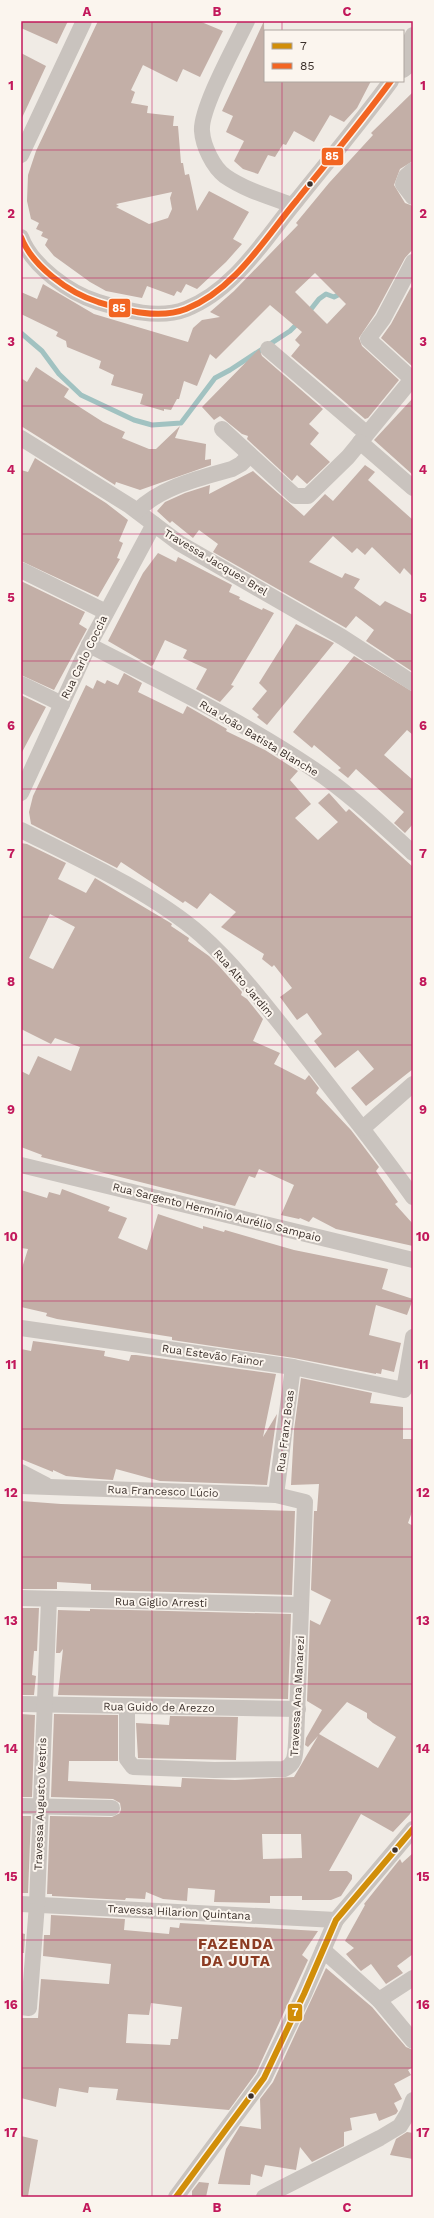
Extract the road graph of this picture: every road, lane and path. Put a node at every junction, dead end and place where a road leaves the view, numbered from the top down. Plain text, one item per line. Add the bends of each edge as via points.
1 (84, 21) edge
2 (247, 21) edge
3 (413, 35) edge
4 (404, 54) edge
5 (413, 62) edge
6 (404, 69) edge
7 (390, 82) edge
8 (21, 155) edge
9 (413, 170) edge
10 (413, 197) edge
11 (292, 205) junction
12 (21, 237) edge
13 (413, 262) edge
14 (268, 349) dead end
15 (412, 380) edge
16 (222, 429) dead end
17 (21, 438) edge
18 (363, 438) junction
19 (250, 455) junction
20 (413, 488) edge
21 (137, 511) junction
22 (154, 524) junction
23 (21, 570) edge
24 (106, 612) junction
25 (90, 645) junction
26 (413, 683) edge
27 (21, 684) edge
28 (62, 704) junction
29 (21, 794) edge
30 (21, 830) edge
31 (413, 853) edge
32 (413, 1084) edge
33 (363, 1128) junction
34 (21, 1165) edge
35 (413, 1197) edge
36 (413, 1260) edge
37 (21, 1328) edge
38 (413, 1336) edge
39 (293, 1367) junction
40 (21, 1472) edge
41 (21, 1486) edge
42 (49, 1487) junction
43 (276, 1495) junction
44 (303, 1501) joint
45 (21, 1598) edge
46 (49, 1599) junction
47 (301, 1605) junction
48 (21, 1704) edge
49 (44, 1705) junction
50 (127, 1707) junction
51 (298, 1709) junction
52 (21, 1806) edge
53 (39, 1807) junction
54 (112, 1808) dead end
55 (413, 1828) edge
56 (29, 1904) edge
57 (336, 1920) junction
58 (323, 1950) junction
59 (413, 1978) edge
60 (379, 2000) junction
61 (25, 2007) edge
62 (413, 2041) edge
63 (411, 2109) edge
64 (176, 2197) edge
65 (264, 2197) edge

1 - 8 street
2 - 11 street via 204,111 202,131 211,161 224,176 254,191
3 - 4 street
5 - 6 street
7 - 11 street
9 - 10 street via 406,176 403,184
11 - 12 street via 245,265 216,292 186,309 152,314 122,309 88,298 60,282 38,262
13 - 15 street via 384,319 368,339
14 - 18 street
15 - 18 street
16 - 19 street
17 - 21 street, Travessa Jacques Brel
18 - 19 street via 308,496 302,498 296,496
18 - 20 street
19 - 21 street via 232,469 148,499
21 - 22 street, Travessa Jacques Brel
22 - 24 street, Rua Carlo Coccia
22 - 26 street, Travessa Jacques Brel via 179,543 342,637
23 - 24 street
24 - 25 street, Rua Carlo Coccia
25 - 28 street, Rua Carlo Coccia
25 - 31 street, Rua João Batista Blanche via 216,711 313,769 350,796
27 - 28 street
28 - 29 street, Rua Carlo Coccia
30 - 33 street, Rua Alto Jardim via 150,899 200,934 256,993
32 - 33 street
33 - 35 street, Rua Alto Jardim
34 - 36 street, Rua Sargento Hermínio Aurélio Sampaio
37 - 39 street, Rua Estevão Fainor
38 - 39 street, Rua Estevão Fainor via 404,1390
39 - 43 street, Rua Franz Boas
40 - 42 street
41 - 42 street, Rua Francesco Lúcio
42 - 43 street, Rua Francesco Lúcio
43 - 44 street, Rua Francesco Lúcio
44 - 47 street, Travessa Ana Manarezi via 306,1506
45 - 46 street, Rua Giglio Arresti
46 - 47 street, Rua Giglio Arresti
46 - 49 street, Travessa Augusto Vestris
47 - 51 street, Travessa Ana Manarezi
48 - 49 street, Rua Guido de Arezzo
49 - 50 street, Rua Guido de Arezzo
49 - 53 street, Travessa Augusto Vestris
50 - 51 street, Rua Guido de Arezzo
50 - 51 street, Travessa Ana Manarezi via 127,1759 134,1767 214,1770 290,1767 294,1761
52 - 53 street
53 - 54 street
53 - 56 street, Travessa Augusto Vestris
55 - 57 street
56 - 57 street, Travessa Hilarion Quintana
56 - 61 street, Travessa Augusto Vestris
57 - 58 street
58 - 60 street
58 - 64 street via 264,2078
59 - 60 street
60 - 62 street
63 - 65 street via 400,2126 380,2138

